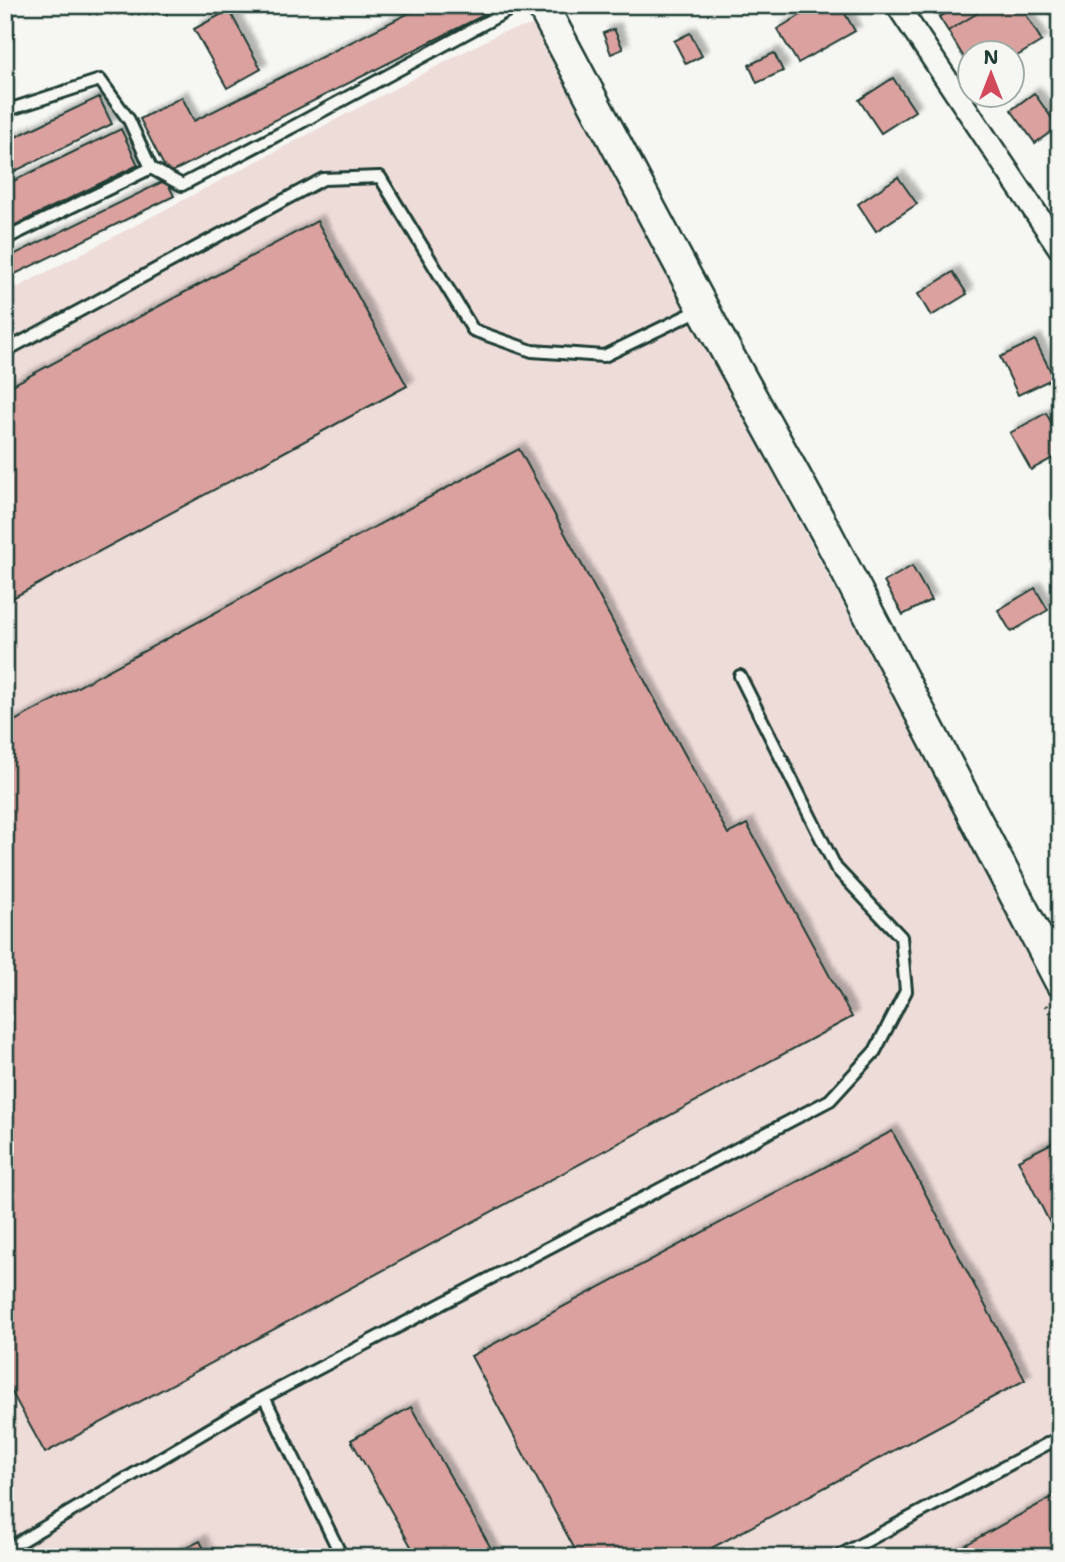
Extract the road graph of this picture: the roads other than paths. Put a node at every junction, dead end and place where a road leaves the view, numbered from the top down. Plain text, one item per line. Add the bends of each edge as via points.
1 (517, 5) edge
2 (542, 5) edge
3 (897, 5) edge
4 (5, 111) edge
5 (151, 168) junction
6 (5, 239) edge
7 (1060, 249) edge
8 (703, 308) junction
9 (5, 351) edge
10 (740, 676) dead end
11 (1060, 981) edge
12 (264, 1397) junction
13 (1060, 1437) edge
14 (16, 1557) edge
15 (342, 1557) edge
16 (837, 1557) edge

1 - 5 lane via 182,185
2 - 8 street
3 - 7 street
4 - 5 lane via 100,80 129,120
5 - 6 lane
8 - 9 lane via 604,356 532,351 473,330 380,177 323,179
8 - 11 street via 827,534
10 - 12 lane via 836,868 901,937 906,991 875,1051 830,1100
12 - 14 lane via 11,1547
12 - 15 lane
13 - 16 lane

